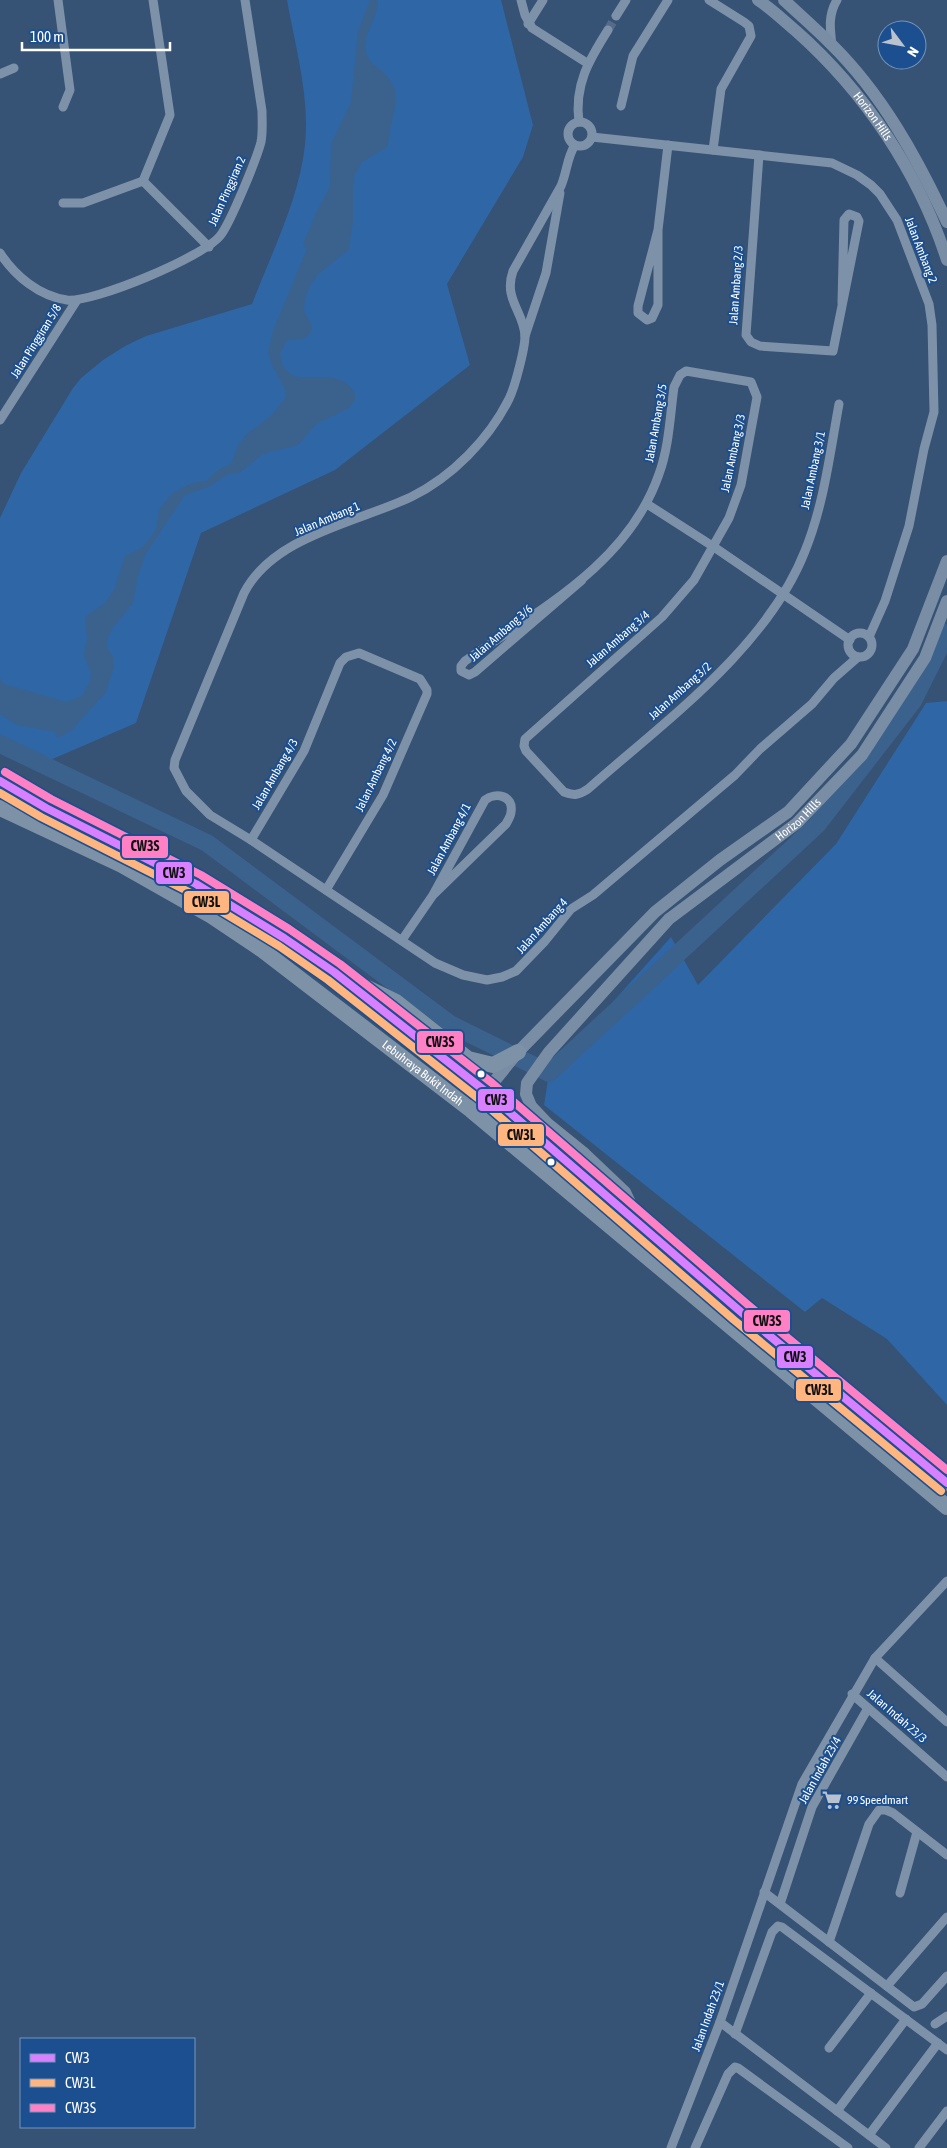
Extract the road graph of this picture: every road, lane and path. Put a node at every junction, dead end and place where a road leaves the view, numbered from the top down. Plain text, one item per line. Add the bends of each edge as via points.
1 (58, 0) edge
2 (153, 0) edge
3 (245, 0) edge
4 (521, 0) edge
5 (543, 0) edge
6 (626, 0) edge
7 (668, 0) edge
8 (709, 0) edge
9 (758, 0) edge
10 (784, 0) edge
11 (837, 0) edge
12 (616, 16) tunnel mouth
13 (528, 24) junction
14 (608, 30) tunnel mouth
15 (832, 45) junction
16 (587, 64) junction
17 (14, 68) dead end
18 (0, 74) edge
19 (621, 106) dead end
20 (63, 107) dead end
21 (579, 122) junction
22 (592, 137) junction
23 (575, 145) junction
24 (668, 146) junction
25 (713, 150) junction
26 (759, 155) junction
27 (143, 181) junction
28 (562, 186) junction
29 (63, 203) dead end
30 (947, 222) edge
31 (658, 230) junction
32 (209, 247) junction
33 (0, 254) edge
34 (947, 260) edge
35 (3, 265) edge
36 (77, 300) junction
37 (842, 302) junction
38 (525, 336) junction
39 (680, 375) joint
40 (839, 404) dead end
41 (0, 420) edge
42 (647, 504) junction
43 (714, 547) junction
44 (947, 561) edge
45 (582, 580) junction
46 (782, 595) junction
47 (947, 601) edge
48 (869, 637) junction
49 (850, 640) junction
50 (858, 657) junction
51 (340, 663) joint
52 (175, 760) joint
53 (0, 782) edge
54 (0, 788) edge
55 (580, 794) joint
56 (0, 808) edge
57 (46, 808) junction
58 (0, 819) edge
59 (64, 837) junction
60 (251, 840) junction
61 (326, 890) junction
62 (433, 895) junction
63 (402, 940) junction
64 (334, 972) junction
65 (518, 1052) junction
66 (486, 1091) junction
67 (471, 1110) junction
68 (640, 1224) junction
69 (947, 1483) edge
70 (947, 1507) edge
71 (947, 1581) edge
72 (875, 1658) junction
73 (852, 1694) junction
74 (868, 1708) junction
75 (947, 1722) edge
76 (947, 1777) edge
77 (918, 1832) junction
78 (947, 1855) edge
79 (764, 1892) junction
80 (900, 1893) dead end
81 (780, 1904) junction
82 (947, 1917) edge
83 (829, 1942) junction
84 (947, 1976) edge
85 (887, 1986) junction
86 (871, 1993) junction
87 (947, 2016) edge
88 (906, 2019) junction
89 (720, 2022) junction
90 (935, 2024) dead end
91 (735, 2034) junction
92 (938, 2043) junction
93 (828, 2048) dead end
94 (947, 2050) edge
95 (947, 2110) edge
96 (837, 2111) junction
97 (869, 2136) junction
98 (671, 2148) edge
99 (695, 2148) edge
100 (848, 2148) edge
101 (886, 2148) edge
102 (919, 2148) edge

1 - 20 street via 70,90
2 - 27 street via 170,115
3 - 32 street, Jalan Pinggiran 2 via 262,111 260,143 227,226
4 - 13 street
5 - 13 street
6 - 12 street
7 - 19 street via 633,56
8 - 25 street via 749,26 751,36 721,89
9 - 34 street, Horizon Hills via 822,54 864,104 893,144 916,186 937,228
10 - 15 street, Horizon Hills
11 - 15 street via 830,20
13 - 16 street
14 - 16 street
15 - 30 street, Horizon Hills via 876,97 904,138
16 - 21 street via 577,109
17 - 18 street
21 - 22 street via 589,126
21 - 23 street via 568,132
22 - 23 street via 587,144
22 - 24 street, Jalan Ambang 2
23 - 28 street, Jalan Ambang 1 via 569,154
24 - 25 street, Jalan Ambang 2
24 - 31 street
25 - 26 street, Jalan Ambang 2
26 - 37 street, Jalan Ambang 2/3 via 746,335 760,346 833,351
26 - 48 street, Jalan Ambang 2 via 832,163 871,185 897,220 929,304 934,412 908,526 885,600
27 - 29 street via 83,203
27 - 32 street
28 - 38 street, Jalan Ambang 1 via 546,273
28 - 38 street, Jalan Ambang 1 via 509,281
31 - 31 street via 658,305 652,318 647,320 638,313 638,306
32 - 36 street, Jalan Pinggiran 2 via 186,260
33 - 35 street
35 - 36 street via 41,292
36 - 41 street, Jalan Pinggiran 5/8
37 - 37 street, Jalan Ambang 2/3 via 859,221 849,214 844,220
38 - 52 street, Jalan Ambang 1 via 516,381 509,398 488,432 463,460 413,496 296,545 278,554 256,573 244,593
39 - 42 street, Jalan Ambang 3/5 via 674,387 660,472
39 - 43 street, Jalan Ambang 3/3 via 686,371 745,379 755,389 741,485
40 - 46 street, Jalan Ambang 3/1 via 822,501 805,552
42 - 43 street
42 - 45 street, Jalan Ambang 3/6 via 618,545
43 - 46 street
43 - 55 street, Jalan Ambang 3/4 via 694,580 662,617 525,739 526,751 564,792
44 - 65 street, Horizon Hills via 914,649 851,744 788,812 655,912
45 - 45 street, Jalan Ambang 3/6 via 465,661 461,671 469,675 474,672
46 - 49 street
46 - 55 street, Jalan Ambang 3/2 via 753,636 718,674
47 - 68 street, Horizon Hills via 925,658 862,755 796,823 669,919 549,1052 528,1083 526,1094 531,1106 625,1192
48 - 49 street via 858,634
48 - 50 street via 872,644 870,652
49 - 50 street via 850,651
50 - 63 street, Jalan Ambang 4 via 735,775 593,895 571,909 540,948 516,970 487,980 463,975 435,963
51 - 60 street, Jalan Ambang 4/3 via 304,751
51 - 61 street, Jalan Ambang 4/2 via 346,657 359,653 420,679 427,694 383,795
52 - 60 street, Jalan Ambang 4 via 178,777 196,803
53 - 57 highway
54 - 57 highway, Lebuhraya Bukit Indah
56 - 59 highway, Lebuhraya Bukit Indah
57 - 64 highway, Lebuhraya Bukit Indah via 196,884
58 - 59 highway
59 - 67 highway, Lebuhraya Bukit Indah via 122,865 220,921
60 - 61 street, Jalan Ambang 4
61 - 63 street, Jalan Ambang 4
62 - 62 street, Jalan Ambang 4/1 via 506,824 511,812 507,798 499,794 485,800
62 - 63 street, Jalan Ambang 4/1
64 - 65 highway via 396,1002 468,1058 493,1065
64 - 66 highway, Lebuhraya Bukit Indah
65 - 66 street, Horizon Hills
66 - 67 street, Horizon Hills
66 - 68 highway, Lebuhraya Bukit Indah
67 - 70 highway, Lebuhraya Bukit Indah
68 - 69 highway, Lebuhraya Bukit Indah
71 - 72 street, Jalan Indah 23/1
72 - 73 street, Jalan Indah 23/1
72 - 75 street
73 - 74 street, Jalan Indah 23/3
73 - 79 street, Jalan Indah 23/1 via 802,1784
74 - 76 street, Jalan Indah 23/3
74 - 81 street, Jalan Indah 23/4 via 812,1807
77 - 78 street
77 - 80 street
77 - 83 street via 886,1810 879,1810 874,1815
79 - 81 street
79 - 89 street, Jalan Indah 23/1
81 - 83 street
82 - 85 street
83 - 85 street
84 - 85 street via 914,2007
86 - 88 street
86 - 91 street via 778,1926 772,1932
86 - 93 street
87 - 90 street
88 - 92 street
88 - 96 street
89 - 91 street
89 - 98 street, Jalan Indah 23/1
91 - 96 street
92 - 94 street
92 - 97 street
95 - 102 street
96 - 97 street
97 - 101 street
99 - 100 street via 728,2074 738,2068

